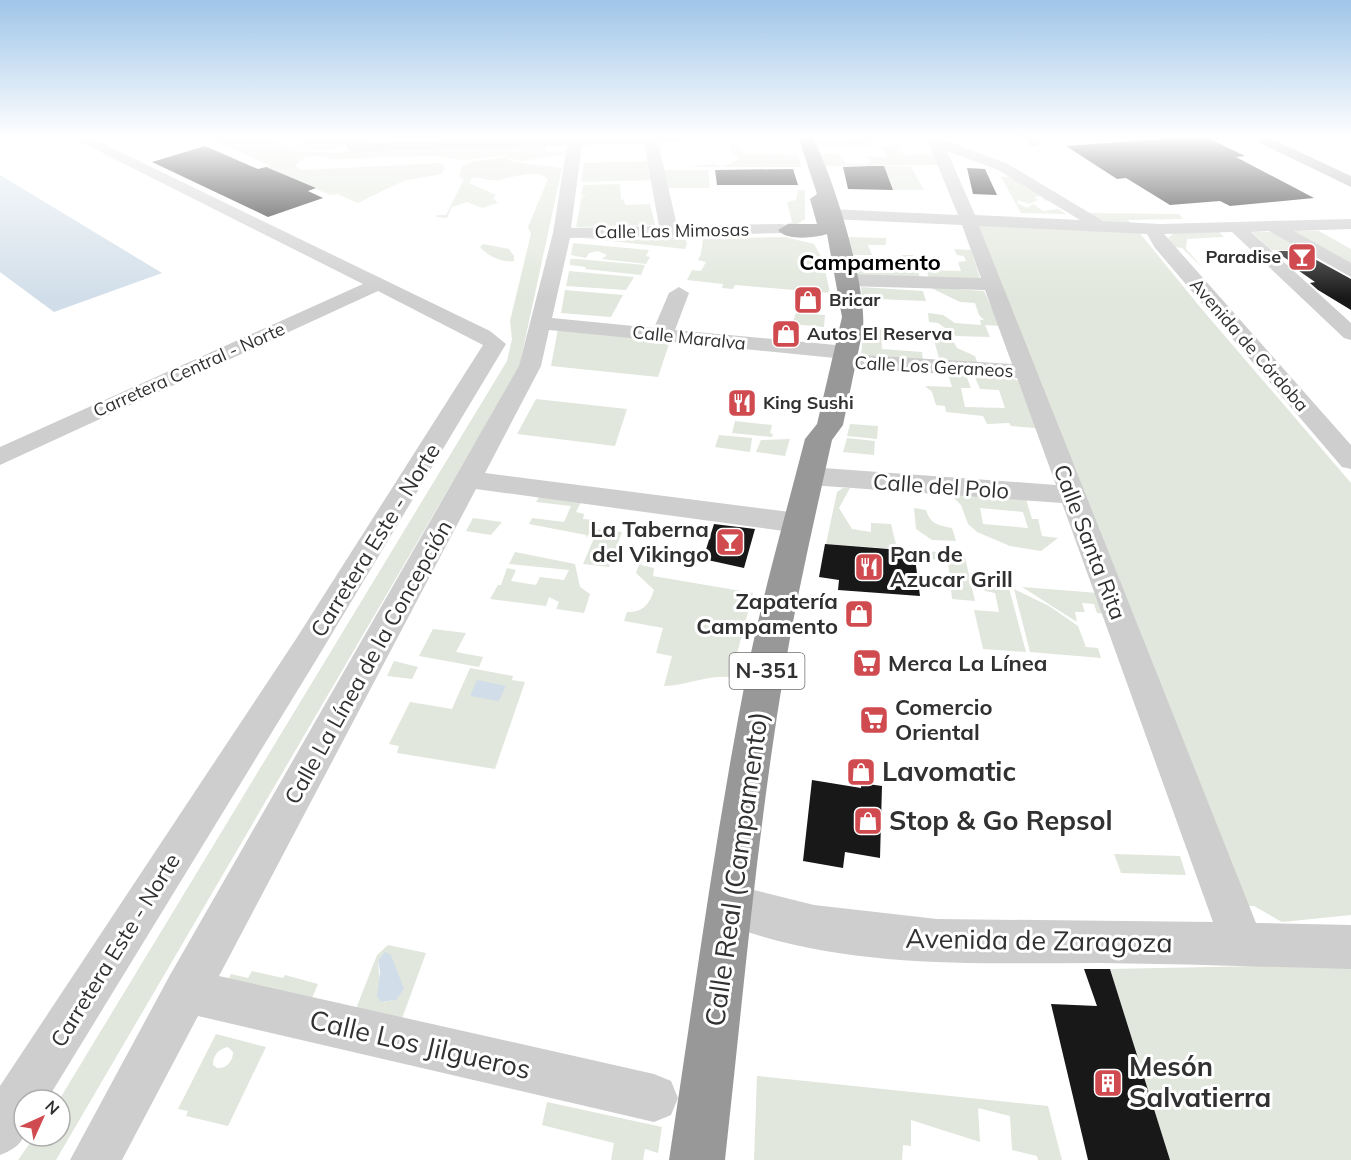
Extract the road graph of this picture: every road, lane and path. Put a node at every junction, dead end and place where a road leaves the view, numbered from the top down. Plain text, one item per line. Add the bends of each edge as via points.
1 (186, 190) edge
2 (568, 190) edge
3 (661, 190) edge
4 (813, 190) edge
5 (820, 190) edge
6 (956, 190) edge
7 (1042, 190) edge
8 (814, 198) junction
9 (967, 220) junction
10 (826, 222) junction
11 (1098, 224) junction
12 (1351, 224) edge
13 (1271, 225) junction
14 (1235, 226) junction
15 (786, 229) junction
16 (1160, 229) junction
17 (669, 231) junction
18 (562, 233) junction
19 (829, 259) junction
20 (1351, 271) edge
21 (847, 280) junction
22 (378, 284) junction
23 (992, 284) junction
24 (679, 293) dead end
25 (541, 323) junction
26 (1351, 334) edge
27 (662, 335) junction
28 (840, 357) junction
29 (1025, 372) junction
30 (0, 457) edge
31 (1351, 461) edge
32 (810, 476) junction
33 (470, 480) junction
34 (1072, 495) junction
35 (798, 523) junction
36 (730, 905) junction
37 (1243, 944) junction
38 (1351, 946) edge
39 (186, 991) junction
40 (654, 1098) dead end
41 (0, 1130) edge
42 (95, 1160) edge
43 (698, 1160) edge

1 - 22 street, Carretera Este - Norte
2 - 18 street, Calle La Línea de la Concepción
3 - 17 street
4 - 8 highway, Calle Real (Campamento) / N-351
5 - 10 highway, Calle Real (Campamento) / N-351
6 - 9 street, Calle Santa Rita
7 - 11 street
8 - 10 highway, Calle Real (Campamento) / N-351
8 - 15 highway via 810,222
9 - 10 street
9 - 11 street
9 - 23 street, Calle Santa Rita
10 - 15 highway
10 - 19 highway, Calle Real (Campamento) / N-351
10 - 21 highway, Calle Real (Campamento) / N-351
11 - 16 street
12 - 13 street
13 - 14 street
13 - 20 street
14 - 16 street
14 - 26 street
15 - 17 street, Calle Las Mimosas
15 - 19 highway via 814,237
16 - 31 street, Avenida de Córdoba via 1155,233 1161,244
17 - 18 street, Calle Las Mimosas
18 - 25 street, Calle La Línea de la Concepción
19 - 28 highway, Calle Real (Campamento) / N-351 via 840,314
21 - 23 street
21 - 28 highway, Calle Real (Campamento) / N-351 via 853,316
22 - 30 street, Carretera Central - Norte
22 - 41 street, Carretera Este - Norte via 483,335 494,342 495,348
23 - 29 street, Calle Santa Rita
24 - 27 street
25 - 27 street, Calle Maralva
25 - 33 street, Calle La Línea de la Concepción via 530,366
27 - 28 street, Calle Maralva
28 - 29 street, Calle Los Geraneos
28 - 32 highway, Calle Real (Campamento) / N-351 via 817,427 819,439
29 - 34 street, Calle Santa Rita
32 - 34 street, Calle del Polo
32 - 35 highway, Calle Real (Campamento) / N-351
33 - 35 street
33 - 39 street, Calle La Línea de la Concepción
34 - 37 street, Calle Santa Rita
35 - 36 highway, Calle Real (Campamento) / N-351 via 779,602
36 - 37 street, Avenida de Zaragoza via 830,931 947,943
36 - 43 highway, Calle Real (Campamento) / N-351
37 - 38 street, Avenida de Zaragoza
39 - 40 street, Calle Los Jilgueros
39 - 42 street, Calle La Línea de la Concepción

